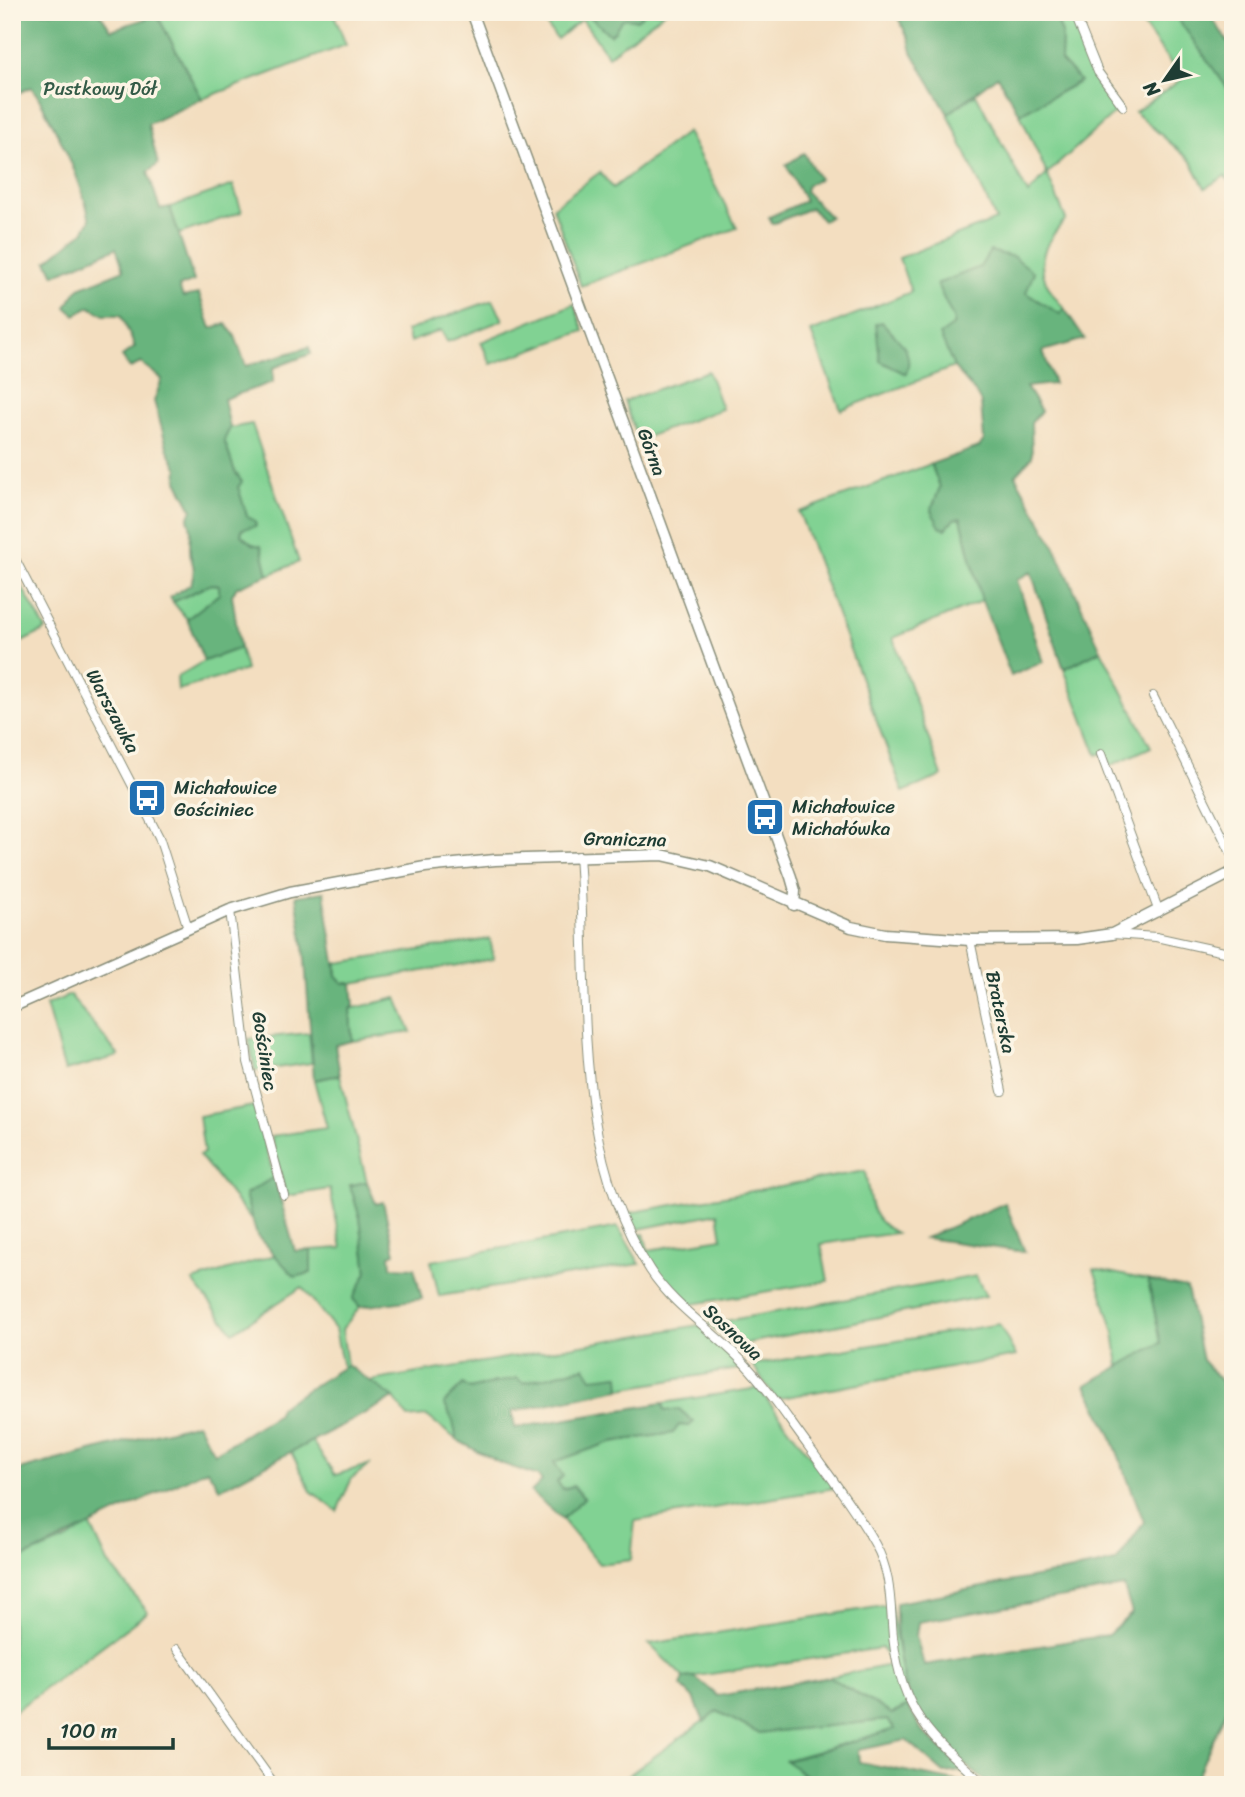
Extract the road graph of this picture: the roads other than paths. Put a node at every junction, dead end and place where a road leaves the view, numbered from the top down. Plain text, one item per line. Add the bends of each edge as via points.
1 (472, 12) edge
2 (1074, 12) edge
3 (1123, 106) dead end
4 (12, 553) edge
5 (1153, 696) dead end
6 (1101, 754) dead end
7 (579, 856) junction
8 (1233, 857) edge
9 (1233, 872) edge
10 (794, 905) junction
11 (230, 910) junction
12 (1159, 912) junction
13 (188, 928) junction
14 (1112, 934) junction
15 (970, 940) junction
16 (1233, 954) edge
17 (12, 1007) edge
18 (1002, 1091) dead end
19 (284, 1195) dead end
20 (177, 1649) dead end
21 (275, 1785) edge
22 (985, 1785) edge

1 - 10 street, Górna via 791,877
2 - 3 street via 1098,72
4 - 13 street, Warszawka via 159,837
5 - 8 street
6 - 12 street
7 - 10 street, Graniczna via 662,855 710,866
7 - 11 street, Graniczna via 425,867 290,892
7 - 22 street, Sosnowa via 590,1097 615,1206 652,1273 680,1306 765,1386 853,1508 886,1567 897,1657 908,1700 923,1727
9 - 12 street, Graniczna
10 - 15 street, Graniczna via 851,928
11 - 13 street, Graniczna
11 - 19 street, Gościniec via 248,1062
12 - 14 street, Graniczna
13 - 17 street, Graniczna
14 - 15 street, Graniczna via 1077,939
14 - 16 street via 1156,937
15 - 18 street, Braterska
20 - 21 street

